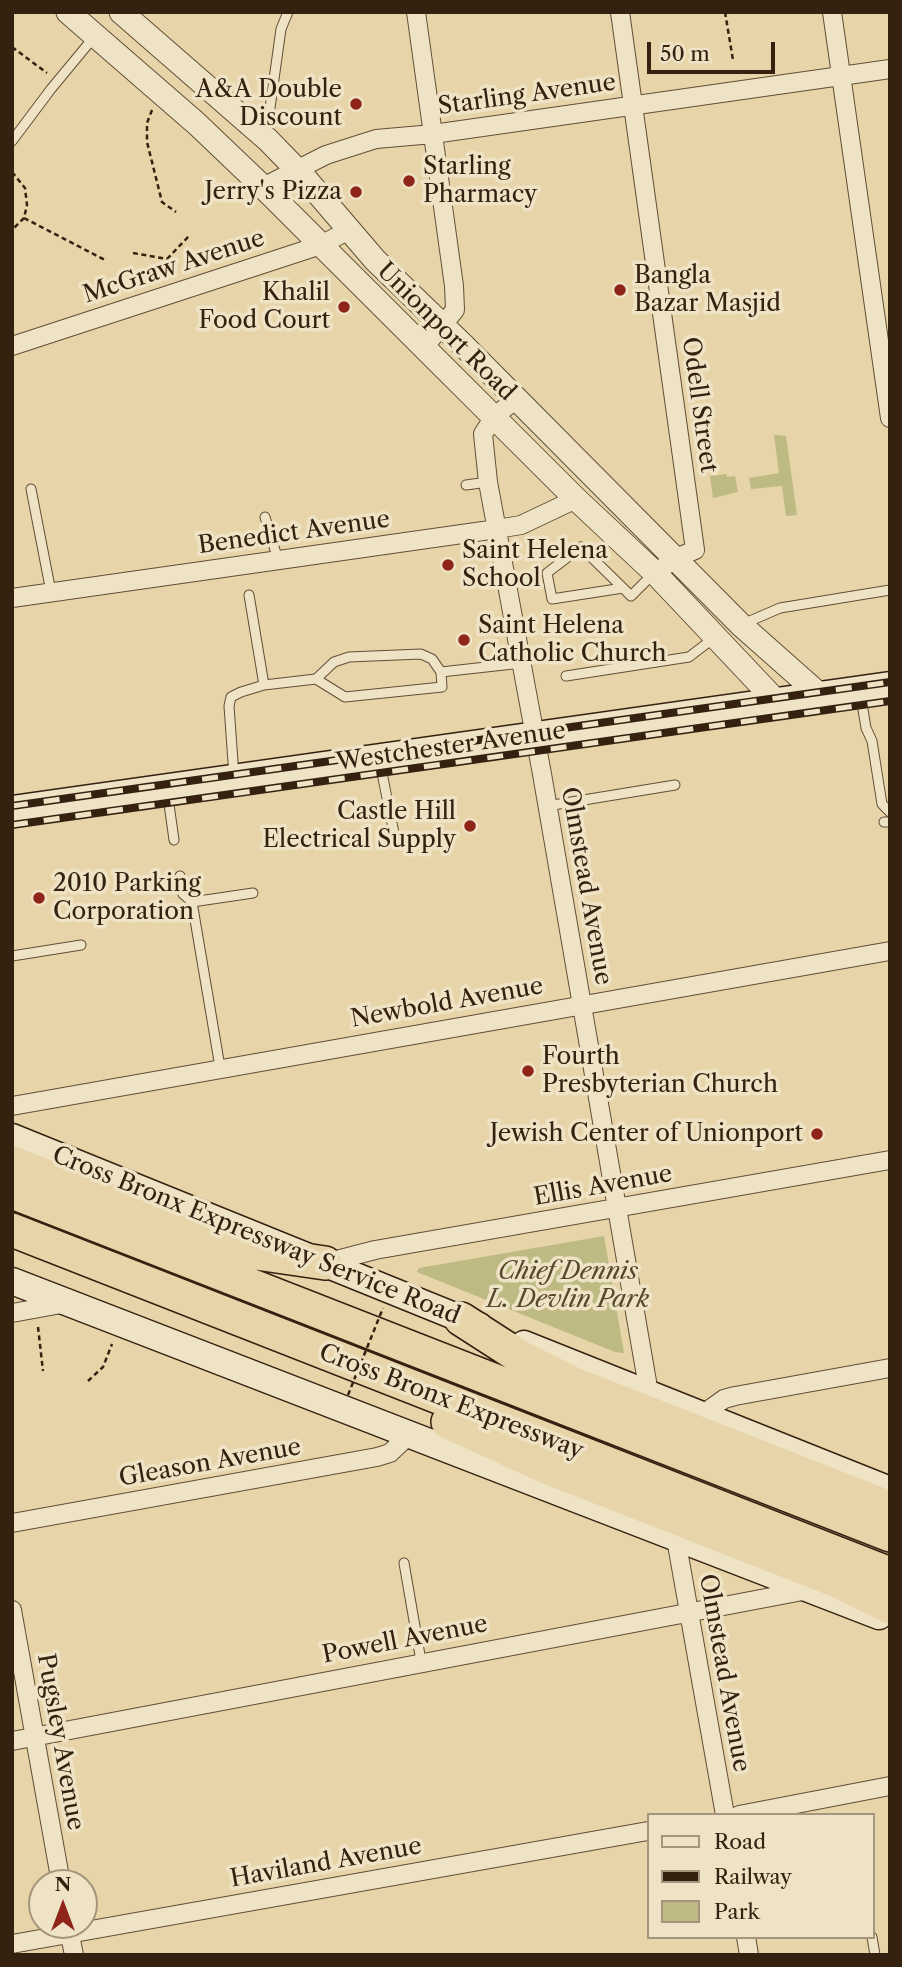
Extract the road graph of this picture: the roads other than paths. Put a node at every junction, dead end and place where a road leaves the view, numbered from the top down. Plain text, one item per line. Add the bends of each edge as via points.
1 (68, 12) edge
2 (121, 12) edge
3 (288, 12) edge
4 (416, 12) edge
5 (620, 12) edge
6 (832, 12) edge
7 (95, 36) junction
8 (890, 69) edge
9 (841, 75) junction
10 (633, 105) junction
11 (261, 133) junction
12 (433, 134) junction
13 (12, 141) edge
14 (297, 169) junction
15 (263, 187) junction
16 (349, 230) junction
17 (321, 245) junction
18 (443, 325) junction
19 (12, 346) edge
20 (425, 346) junction
21 (516, 400) junction
22 (494, 417) junction
23 (890, 418) edge
24 (488, 482) junction
25 (466, 485) dead end
26 (31, 489) dead end
27 (576, 499) junction
28 (265, 517) dead end
29 (497, 529) junction
30 (676, 558) junction
31 (278, 560) junction
32 (654, 573) junction
33 (623, 588) junction
34 (890, 590) edge
35 (51, 592) junction
36 (249, 595) dead end
37 (12, 598) edge
38 (741, 625) junction
39 (717, 636) junction
40 (522, 663) junction
41 (441, 672) junction
42 (566, 676) dead end
43 (316, 679) junction
44 (264, 685) junction
45 (890, 685) edge
46 (860, 689) junction
47 (820, 695) junction
48 (776, 701) junction
49 (866, 728) junction
50 (534, 736) junction
51 (864, 742) dead end
52 (379, 757) junction
53 (234, 777) junction
54 (675, 785) dead end
55 (166, 787) junction
56 (547, 806) junction
57 (12, 809) edge
58 (890, 812) edge
59 (174, 841) dead end
60 (396, 843) dead end
61 (180, 876) dead end
62 (253, 893) dead end
63 (192, 902) junction
64 (81, 945) dead end
65 (890, 951) edge
66 (12, 956) edge
67 (581, 1004) junction
68 (220, 1068) junction
69 (12, 1105) edge
70 (12, 1137) edge
71 (890, 1160) edge
72 (12, 1163) edge
73 (12, 1192) edge
74 (618, 1208) junction
75 (12, 1230) edge
76 (12, 1252) edge
77 (325, 1264) junction
78 (12, 1281) edge
79 (68, 1303) junction
80 (206, 1306) junction
81 (12, 1313) edge
82 (461, 1319) junction
83 (321, 1351) junction
84 (890, 1368) edge
85 (649, 1393) junction
86 (702, 1414) junction
87 (410, 1434) junction
88 (890, 1490) edge
89 (890, 1508) edge
90 (12, 1524) edge
91 (890, 1535) edge
92 (676, 1539) junction
93 (404, 1563) dead end
94 (890, 1574) edge
95 (808, 1590) junction
96 (890, 1607) edge
97 (12, 1610) edge
98 (689, 1614) junction
99 (890, 1620) edge
100 (421, 1661) junction
101 (34, 1737) junction
102 (12, 1741) edge
103 (890, 1786) edge
104 (725, 1813) edge
105 (748, 1813) edge
106 (646, 1831) edge
107 (58, 1869) edge
108 (98, 1924) edge
109 (31, 1939) edge
110 (12, 1944) edge

1 - 7 street, Unionport Road
2 - 11 street, Unionport Road
3 - 11 lane via 281,29 269,115
4 - 12 street
5 - 10 street, Odell Street
6 - 9 street
7 - 13 lane
7 - 15 street, Unionport Road
8 - 9 street, Starling Avenue
9 - 10 street, Starling Avenue
9 - 23 street
10 - 12 street, Starling Avenue
10 - 30 street, Odell Street via 695,550
11 - 14 street, Unionport Road
12 - 14 street, Starling Avenue via 376,139
12 - 18 street via 455,310
14 - 15 street, Starling Avenue
14 - 16 street, Unionport Road
15 - 17 street, Unionport Road
16 - 17 street, McGraw Avenue
16 - 18 street, Unionport Road
17 - 19 street, McGraw Avenue
17 - 20 street, Unionport Road
18 - 20 street
18 - 21 street, Unionport Road
20 - 22 street, Unionport Road
21 - 22 street
21 - 30 street, Unionport Road
22 - 24 street, Olmstead Avenue via 483,434
22 - 27 street, Unionport Road
24 - 25 lane
24 - 29 street, Olmstead Avenue
26 - 35 lane
27 - 29 street, Benedict Avenue via 521,525
27 - 32 street, Unionport Road
28 - 31 lane
29 - 31 street, Benedict Avenue
29 - 40 street, Olmstead Avenue
30 - 32 street, Odell Street
30 - 38 street, Unionport Road
31 - 35 street, Benedict Avenue
32 - 33 lane via 631,596
32 - 39 street, Unionport Road
33 - 33 lane via 581,547 547,573 552,599
34 - 38 lane via 780,608
35 - 37 street, Benedict Avenue
36 - 44 lane
38 - 47 street, Unionport Road
39 - 42 lane via 689,657
39 - 48 street, Unionport Road
40 - 41 lane
40 - 50 street, Olmstead Avenue
41 - 43 lane via 432,659 421,654 349,657 334,662
41 - 43 lane via 442,687 345,697
43 - 44 lane
44 - 53 lane via 231,697
45 - 46 main road, Westchester Avenue
46 - 47 main road, Westchester Avenue
46 - 49 lane
47 - 48 main road, Westchester Avenue
48 - 50 main road, Westchester Avenue
49 - 51 lane
49 - 58 lane via 883,808
50 - 52 main road, Westchester Avenue
50 - 56 street, Olmstead Avenue
52 - 53 main road, Westchester Avenue
52 - 60 lane
53 - 55 main road, Westchester Avenue
54 - 56 lane
55 - 57 main road, Westchester Avenue
55 - 59 lane
56 - 67 street, Olmstead Avenue
61 - 63 lane via 183,894
62 - 63 lane
63 - 68 lane
64 - 66 lane
65 - 67 street, Newbold Avenue
67 - 68 street, Newbold Avenue
67 - 74 street, Olmstead Avenue
68 - 69 street, Newbold Avenue
70 - 77 main road, Cross Bronx Expressway Service Road
71 - 74 street, Ellis Avenue
72 - 77 highway via 209,1240
73 - 91 highway, Cross Bronx Expressway
74 - 77 street, Ellis Avenue via 376,1250
74 - 85 street, Olmstead Avenue
75 - 80 highway, Cross Bronx Expressway
76 - 80 highway
77 - 82 main road, Cross Bronx Expressway Service Road
78 - 79 main road
79 - 81 street
79 - 87 main road
80 - 83 highway, Cross Bronx Expressway
82 - 85 main road, Cross Bronx Expressway Service Road
82 - 89 highway via 572,1383
83 - 94 highway, Cross Bronx Expressway
83 - 96 highway via 507,1451 837,1581
84 - 86 street via 735,1396
85 - 86 main road, Cross Bronx Expressway Service Road
86 - 88 main road, Cross Bronx Expressway Service Road
87 - 90 street, Gleason Avenue via 390,1453 377,1457
87 - 92 main road
92 - 95 main road
92 - 98 street, Olmstead Avenue
93 - 100 lane
95 - 98 street, Powell Avenue
95 - 99 main road
97 - 101 street, Pugsley Avenue
98 - 100 street, Powell Avenue
98 - 104 street, Olmstead Avenue
100 - 101 street, Powell Avenue
101 - 102 street, Powell Avenue
101 - 107 street, Pugsley Avenue
103 - 105 street
106 - 108 street, Haviland Avenue
109 - 110 street, Haviland Avenue

